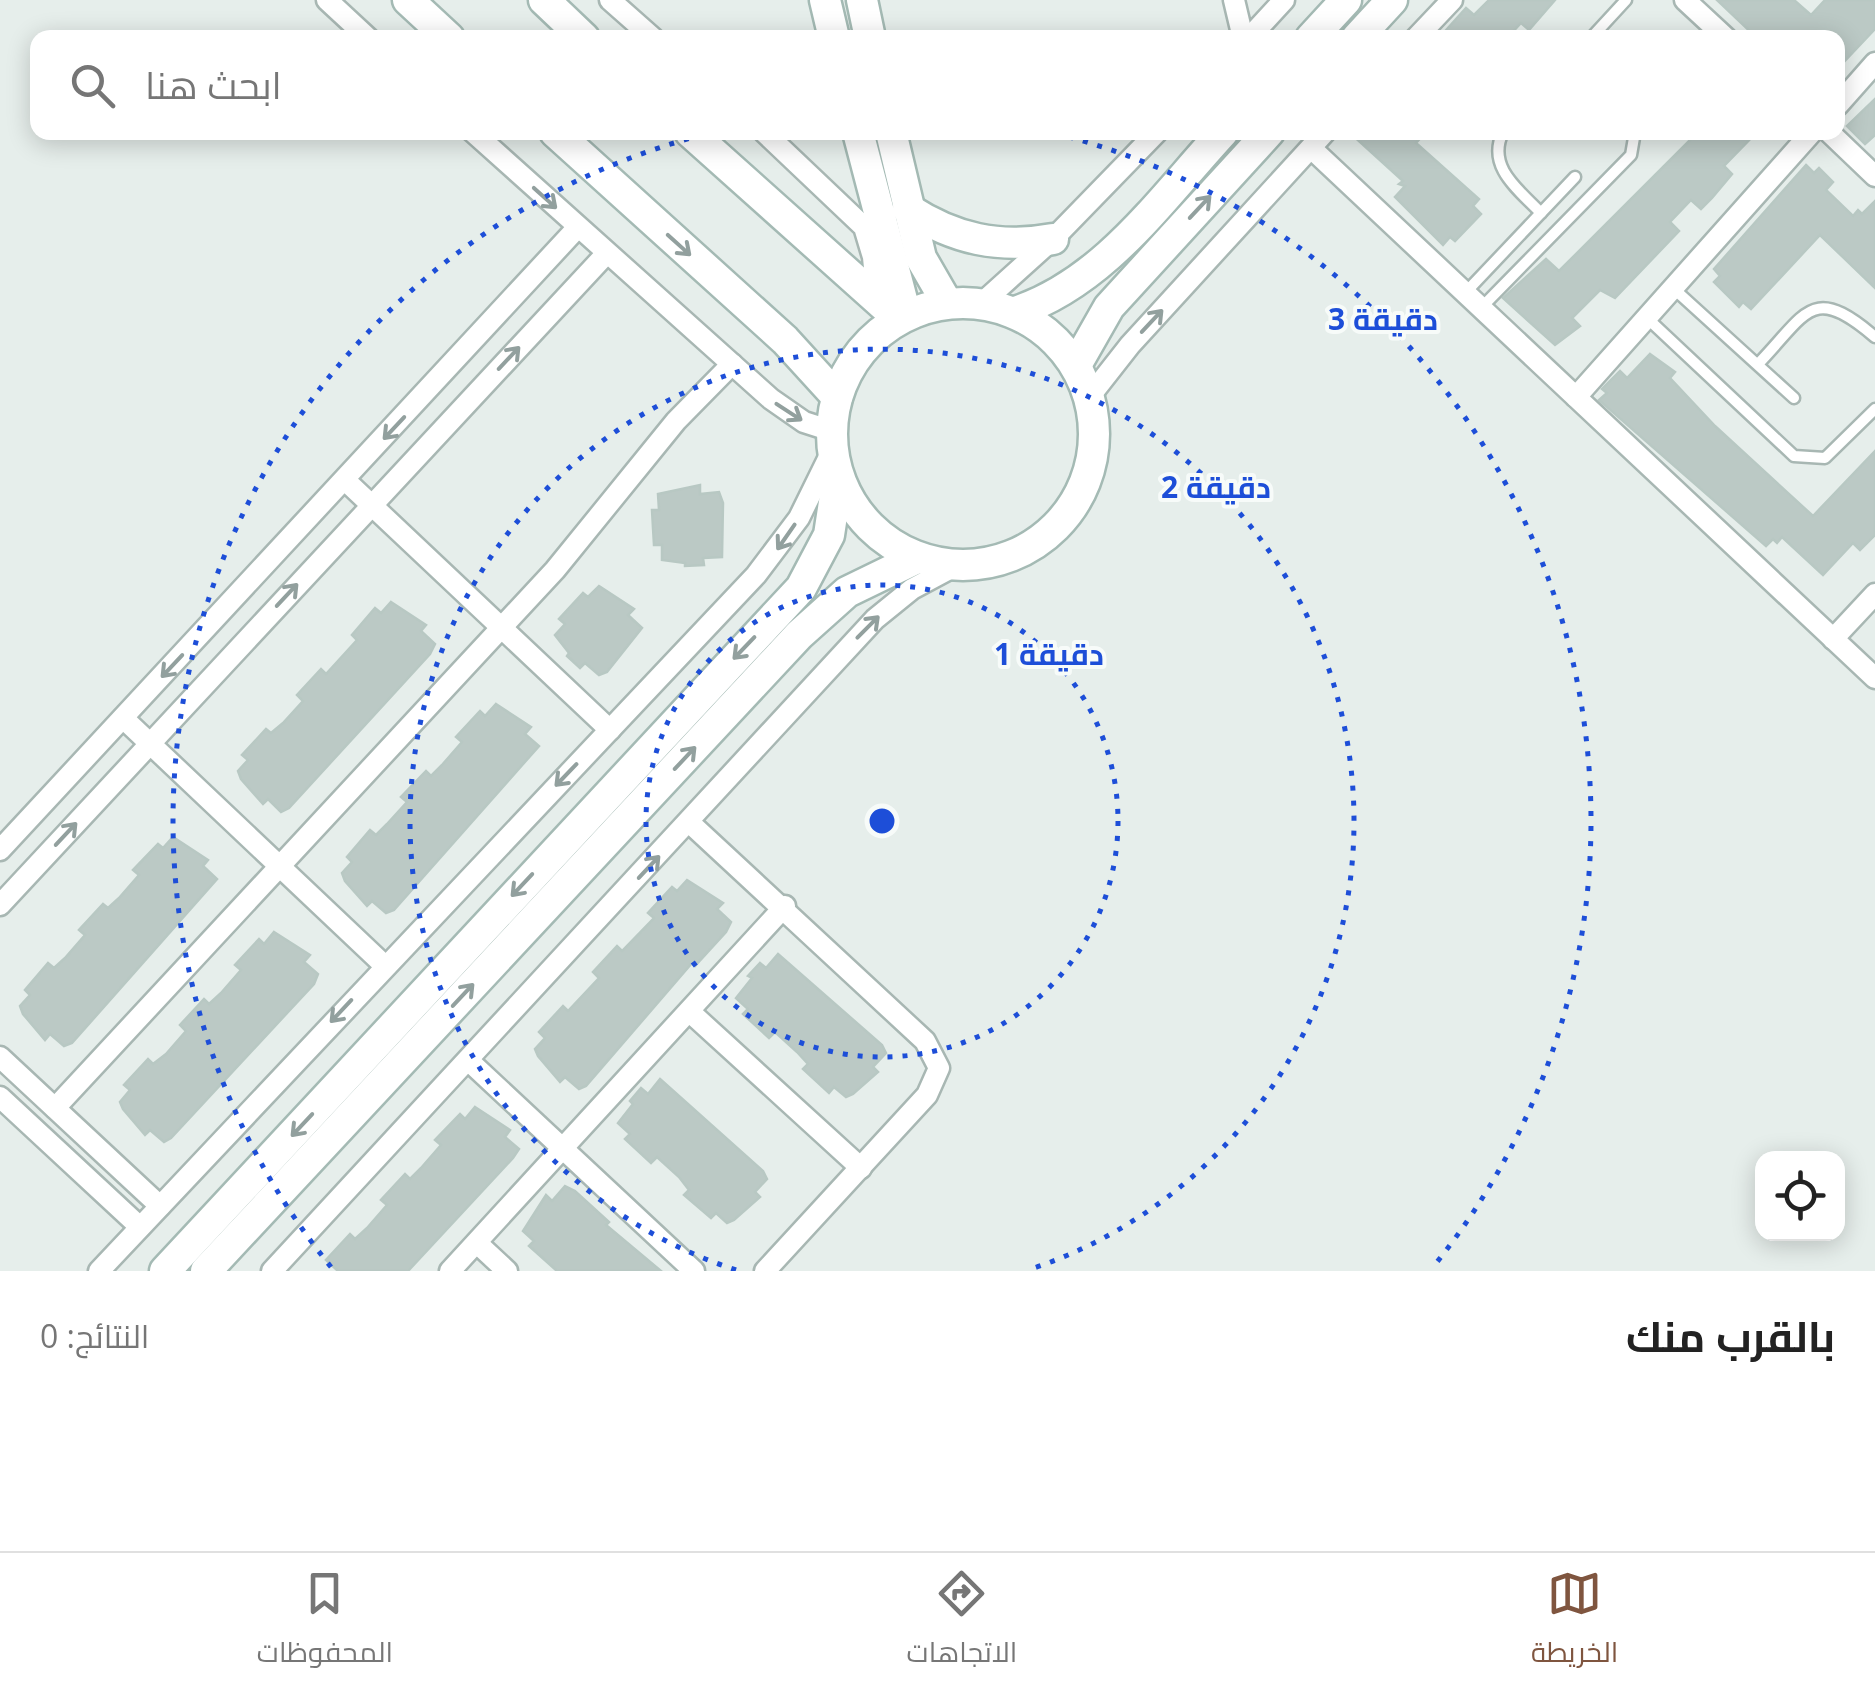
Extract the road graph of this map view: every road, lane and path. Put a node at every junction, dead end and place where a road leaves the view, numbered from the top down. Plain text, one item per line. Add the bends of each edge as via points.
1 (326, 0) edge
2 (408, 0) edge
3 (544, 0) edge
4 (610, 0) edge
5 (826, 0) edge
6 (862, 0) edge
7 (1234, 0) edge
8 (1284, 0) edge
9 (1346, 0) edge
10 (1392, 0) edge
11 (1452, 0) edge
12 (1626, 0) edge
13 (1685, 0) edge
14 (359, 30) edge
15 (440, 30) edge
16 (576, 30) edge
17 (644, 30) edge
18 (832, 30) edge
19 (868, 30) edge
20 (1243, 30) edge
21 (1254, 30) edge
22 (1318, 30) edge
23 (1364, 30) edge
24 (1424, 30) edge
25 (1598, 30) edge
26 (1717, 30) edge
27 (1875, 63) edge
28 (1845, 97) edge
29 (482, 140) edge
30 (563, 140) edge
31 (699, 140) edge
32 (772, 140) edge
33 (860, 140) edge
34 (893, 140) edge
35 (1148, 140) edge
36 (1215, 140) edge
37 (1262, 140) edge
38 (1318, 140) edge
39 (1502, 140) edge
40 (1633, 140) edge
41 (1805, 140) edge
42 (1837, 140) edge
43 (1575, 176) dead end
44 (1875, 176) edge
45 (908, 210) junction
46 (1541, 212) junction
47 (578, 228) junction
48 (1053, 239) junction
49 (607, 253) junction
50 (1673, 288) junction
51 (1465, 293) junction
52 (947, 303) junction
53 (982, 303) junction
54 (1481, 308) junction
55 (893, 311) junction
56 (1015, 312) junction
57 (1646, 318) junction
58 (1875, 337) edge
59 (732, 364) junction
60 (1759, 364) junction
61 (1076, 365) junction
62 (1090, 396) junction
63 (837, 397) junction
64 (1576, 398) junction
65 (1794, 398) dead end
66 (1875, 409) edge
67 (834, 453) junction
68 (346, 480) junction
69 (372, 505) junction
70 (918, 558) junction
71 (955, 566) junction
72 (1875, 594) edge
73 (503, 626) junction
74 (1833, 640) junction
75 (1875, 678) edge
76 (123, 718) junction
77 (610, 730) junction
78 (150, 743) junction
79 (690, 823) junction
80 (0, 850) edge
81 (278, 865) junction
82 (0, 905) edge
83 (785, 906) junction
84 (384, 965) junction
85 (690, 1012) junction
86 (0, 1058) edge
87 (470, 1062) junction
88 (0, 1097) edge
89 (55, 1108) junction
90 (562, 1150) junction
91 (860, 1168) junction
92 (160, 1206) junction
93 (140, 1227) junction
94 (477, 1243) junction
95 (100, 1271) edge
96 (165, 1271) edge
97 (206, 1271) edge
98 (272, 1271) edge
99 (450, 1271) edge
100 (507, 1271) edge
101 (694, 1271) edge
102 (765, 1271) edge

1 - 14 street
2 - 15 street
3 - 16 street
4 - 17 street
5 - 18 street
6 - 19 street
7 - 20 street
8 - 21 street
9 - 22 street
10 - 23 street
11 - 24 street
12 - 25 lane
13 - 26 street
27 - 28 street
29 -> 47 street
30 -> 63 street via 785,340
31 - 55 street
32 - 55 street via 864,228
33 - 55 street
34 - 45 street
35 - 48 street
36 - 56 street via 1090,273 1055,297
61 -> 37 street via 1108,307
38 - 51 street
62 -> 38 street
39 - 46 lane via 1499,164
40 - 54 lane via 1630,154
41 - 50 street
42 - 44 street
43 - 46 lane
45 - 48 street via 977,241
45 - 52 street via 921,258
46 - 51 lane
47 - 49 street
47 -> 68 street
48 - 53 street
49 - 59 street
69 -> 49 street
50 - 57 street
50 - 60 lane
51 - 54 street
52 - 53 street
52 - 55 street
53 - 56 street
54 - 64 street
55 - 63 street
56 - 61 street via 1059,343
57 - 64 street
57 - 66 lane via 1794,456 1825,458
58 - 60 lane via 1842,309 1820,306
59 -> 67 street
59 - 73 street
60 - 65 lane
61 - 62 street
62 - 71 street via 1090,468 1065,516 1025,550 991,563
63 - 67 street
64 - 74 street
67 - 70 street via 868,526
67 -> 77 street via 771,557
67 -> 96 street via 829,535 802,588
68 - 69 street
68 -> 76 street
69 - 73 street
78 -> 69 street
70 - 71 street
97 -> 70 street via 799,636 847,592
79 -> 71 street via 874,619
72 - 74 street
73 - 77 street
73 - 81 street
74 - 75 street
76 - 78 street
76 - 80 street
77 -> 84 street
78 - 81 street
82 -> 78 street
79 - 83 street
87 -> 79 street
81 - 84 street
81 - 89 street
83 - 85 street
83 - 91 street via 936,1057 934,1087
84 -> 92 street
85 - 90 street
85 - 91 street
86 - 89 street
87 - 90 street
87 - 98 street
88 - 93 street
89 - 92 street
90 - 94 street
90 - 101 street
91 - 102 street
92 - 93 street
93 - 95 street
94 - 99 street
94 - 100 street

